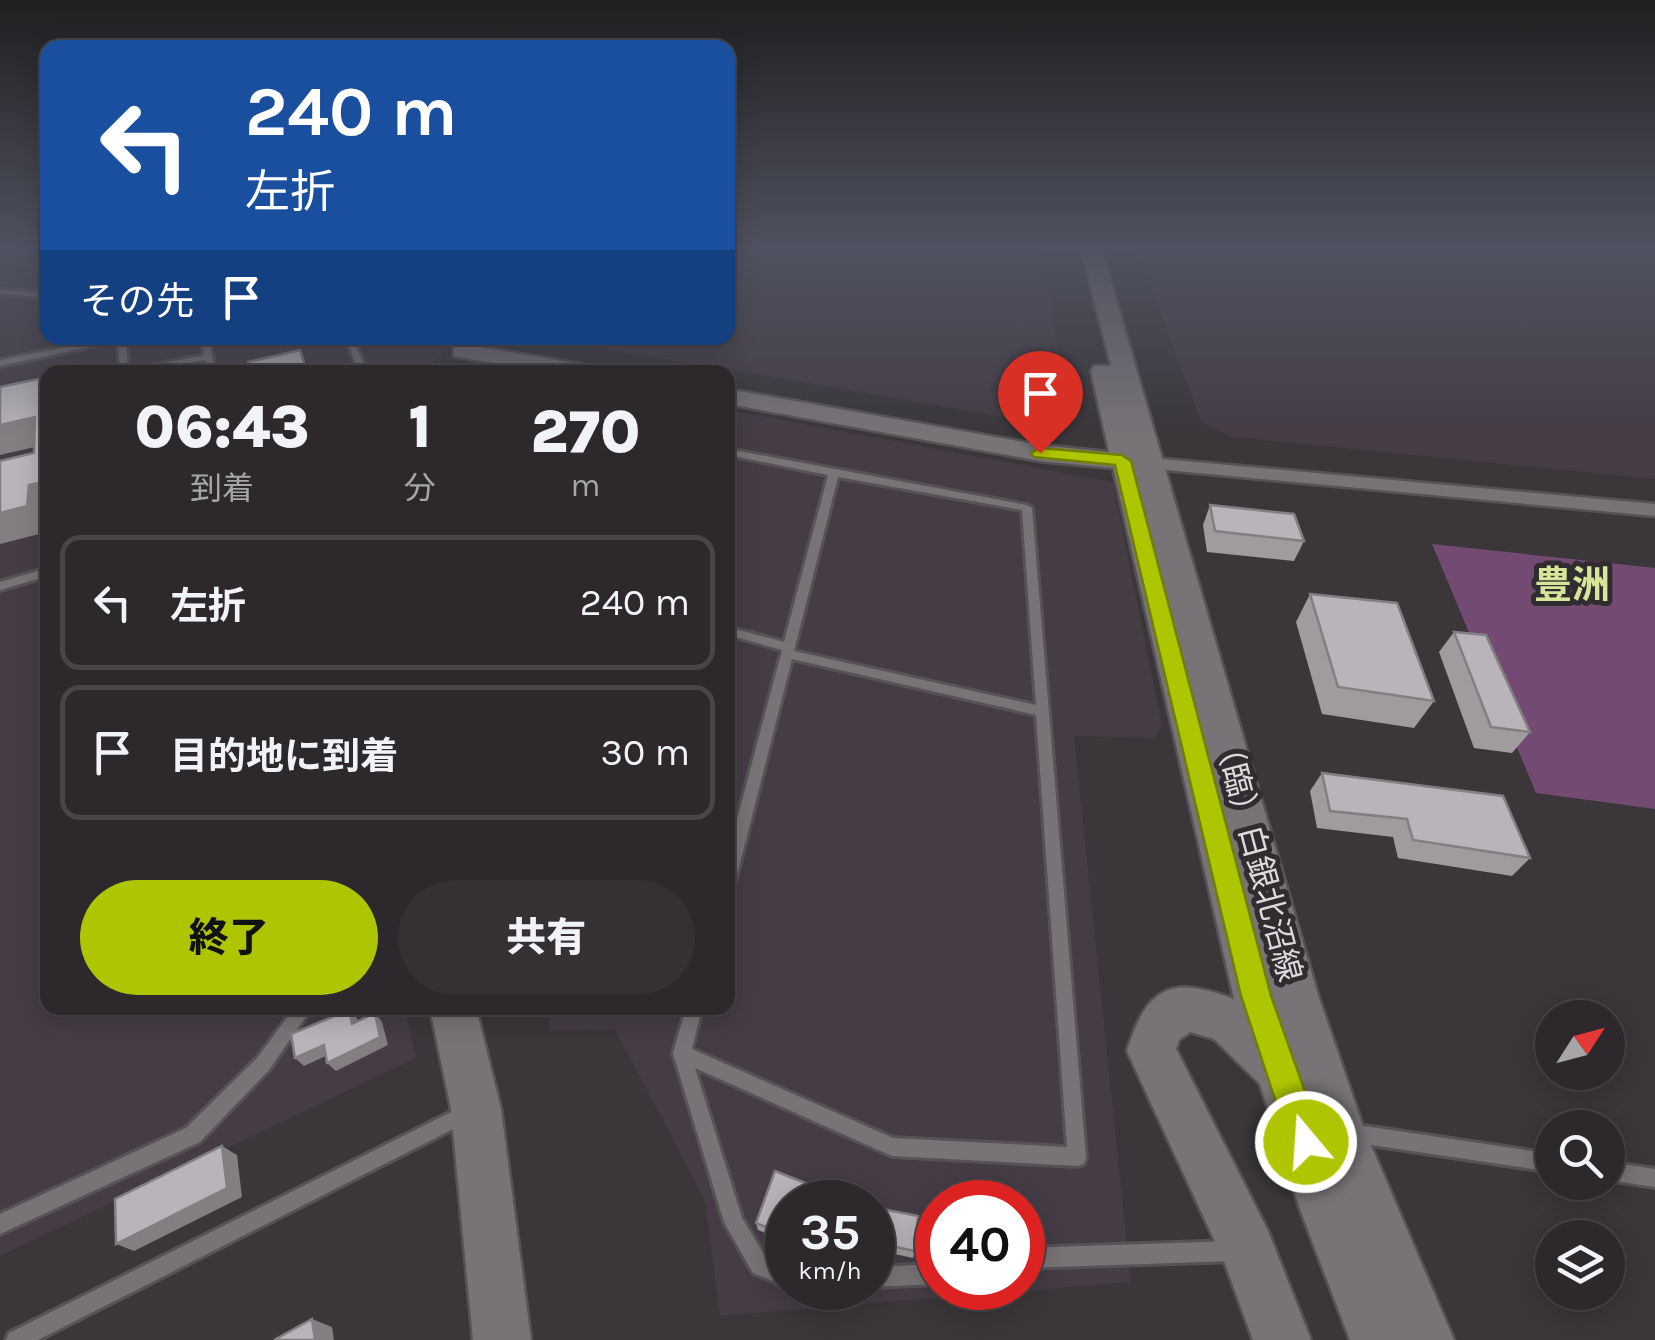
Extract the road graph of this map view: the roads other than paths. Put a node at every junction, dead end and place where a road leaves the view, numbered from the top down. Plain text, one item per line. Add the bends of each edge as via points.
1 (1093, 311) edge
2 (1104, 311) edge
3 (88, 345) edge
4 (206, 345) edge
5 (468, 345) edge
6 (473, 345) edge
7 (208, 357) junction
8 (0, 363) edge
9 (170, 365) edge
10 (210, 365) edge
11 (450, 365) edge
12 (556, 365) edge
13 (735, 399) edge
14 (735, 453) edge
15 (1137, 462) junction
16 (834, 473) junction
17 (1655, 510) edge
18 (40, 574) edge
19 (0, 586) edge
20 (735, 633) edge
21 (787, 651) junction
22 (1043, 712) junction
23 (735, 852) edge
24 (1244, 951) junction
25 (1185, 1007) junction
26 (299, 1015) edge
27 (455, 1015) edge
28 (692, 1015) edge
29 (682, 1053) junction
30 (1284, 1074) junction
31 (476, 1109) junction
32 (1339, 1132) junction
33 (1535, 1161) edge
34 (1625, 1174) edge
35 (1655, 1178) edge
36 (1374, 1218) junction
37 (0, 1224) edge
38 (1248, 1251) junction
39 (1045, 1257) edge
40 (765, 1268) edge
41 (16, 1340) edge
42 (502, 1340) edge
43 (1282, 1340) edge
44 (1379, 1340) edge
45 (1424, 1340) edge
46 (1442, 1340) edge

1 - 15 street, （臨）白銀北沼線
2 - 15 street, （臨）白銀北沼線
3 - 8 lane
4 - 7 lane
5 - 11 street
6 - 12 street
7 - 9 lane
7 - 10 lane
13 - 15 street via 1040,453
14 - 16 lane
15 - 17 street
15 - 24 street, （臨）白銀北沼線
15 - 32 street, （臨）白銀北沼線
16 - 21 lane
16 - 22 lane via 1027,508
18 - 19 lane
20 - 21 lane
21 - 22 lane
21 - 23 lane
22 - 29 lane via 1077,1158 892,1147
24 - 25 street via 1230,986
24 - 30 street, （臨）白銀北沼線
25 - 30 street via 1228,1020
25 - 38 street via 1158,1026 1151,1052
26 - 37 lane via 263,1064 192,1135
27 - 31 street
28 - 29 lane
29 - 40 lane via 734,1222
30 - 44 street, （臨）白銀北沼線
31 - 41 lane
31 - 42 street
32 - 33 lane
32 - 36 street, （臨）白銀北沼線
34 - 35 lane
36 - 45 street, （臨）白銀北沼線
36 - 46 street
38 - 39 lane
38 - 43 street

